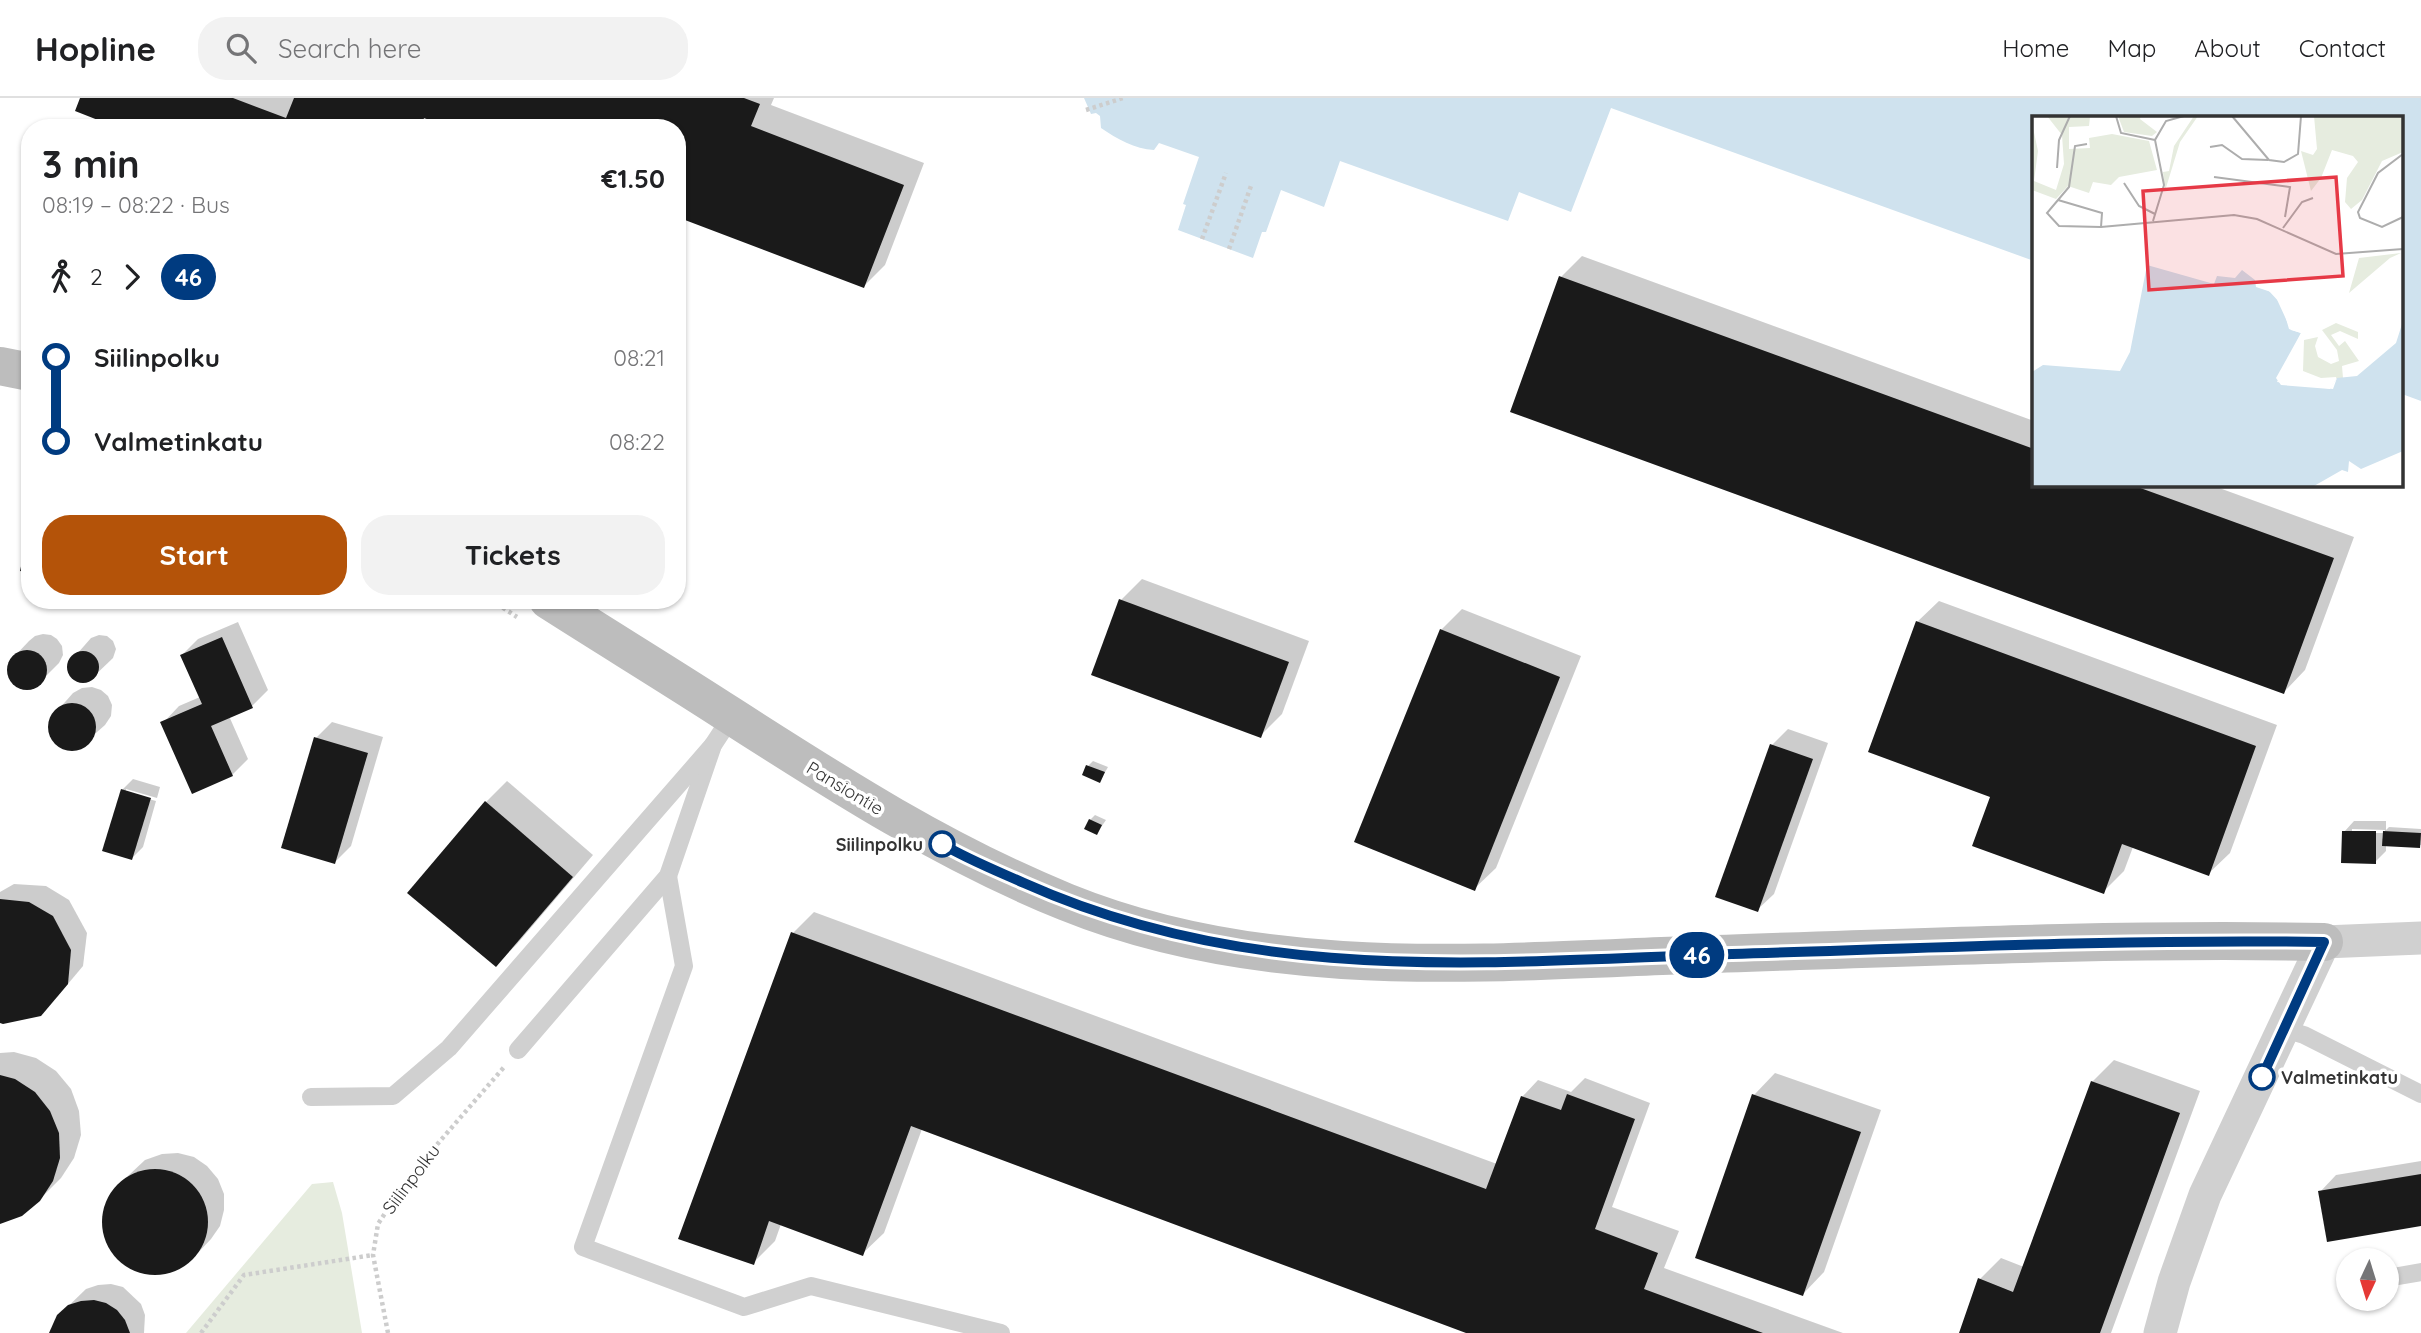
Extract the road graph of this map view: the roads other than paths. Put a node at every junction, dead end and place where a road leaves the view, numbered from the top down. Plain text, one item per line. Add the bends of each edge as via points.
1 (0, 366) edge
2 (21, 370) edge
3 (537, 612) edge
4 (723, 731) junction
5 (668, 876) junction
6 (2421, 938) edge
7 (2324, 942) junction
8 (2284, 1029) junction
9 (518, 1050) road end
10 (2421, 1094) edge
11 (311, 1097) dead end
12 (2421, 1272) edge
13 (2399, 1276) edge
14 (1001, 1333) edge
15 (2160, 1333) edge

1 - 2 street
3 - 4 street, Pansiontie
4 - 5 lane
4 - 7 street, Pansiontie via 816,772 947,847 1067,902 1178,936 1279,953 1365,962 1500,964 2137,941
4 - 11 lane via 449,1048 393,1096
5 - 9 lane
5 - 14 lane via 684,966 583,1247 744,1307 810,1286
6 - 7 street, Pansiontie
7 - 8 street
8 - 10 lane
8 - 15 street via 2205,1195
12 - 13 lane

